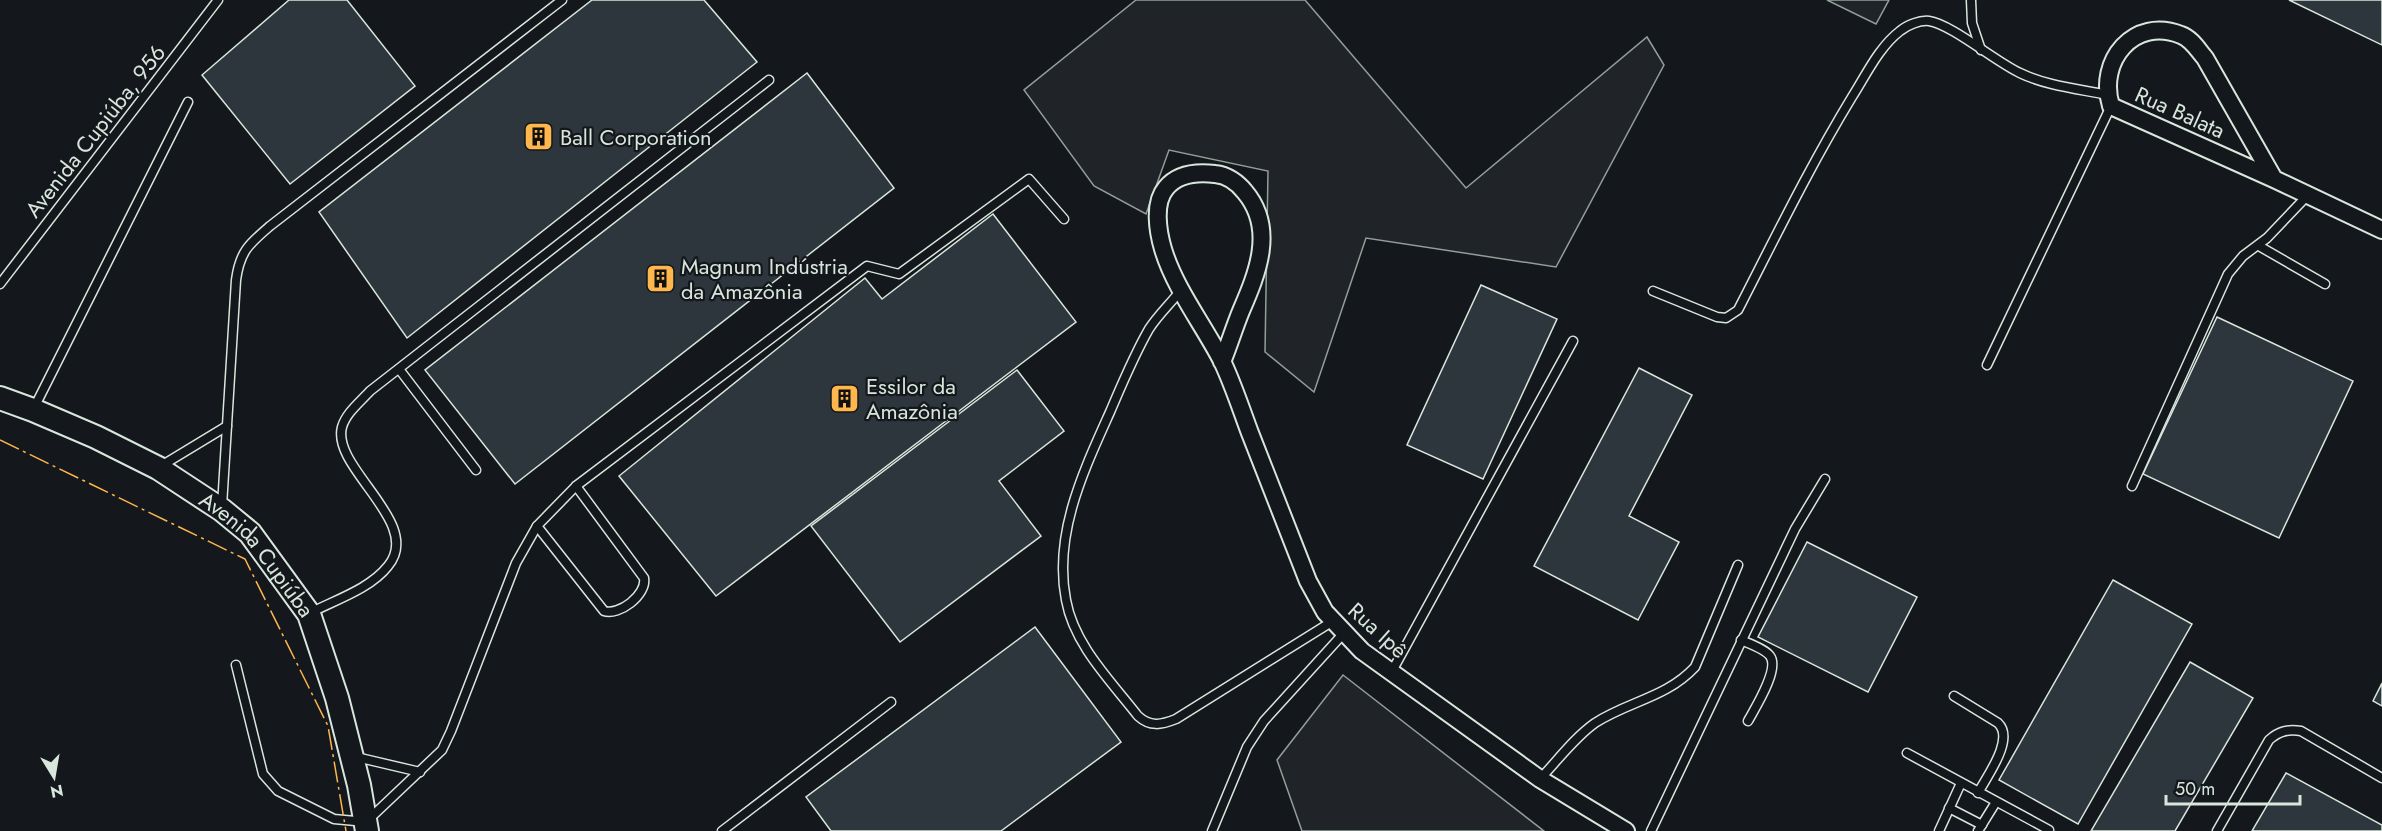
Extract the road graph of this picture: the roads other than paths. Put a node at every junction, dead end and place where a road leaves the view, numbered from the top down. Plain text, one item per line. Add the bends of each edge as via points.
1 (218, 0) edge
2 (562, 0) edge
3 (1971, 0) edge
4 (1981, 50) junction
5 (769, 80) dead end
6 (2110, 101) junction
7 (188, 102) dead end
8 (2274, 179) junction
9 (2308, 195) junction
10 (1064, 219) dead end
11 (2382, 230) edge
12 (2259, 246) junction
13 (0, 284) edge
14 (2325, 284) dead end
15 (1182, 290) junction
16 (1653, 291) dead end
17 (1572, 341) dead end
18 (1222, 362) junction
19 (1987, 365) dead end
20 (399, 369) junction
21 (0, 398) edge
22 (33, 410) junction
23 (227, 426) junction
24 (158, 468) junction
25 (476, 470) dead end
26 (1826, 479) dead end
27 (576, 486) junction
28 (2132, 486) dead end
29 (222, 510) junction
30 (537, 526) junction
31 (1738, 565) dead end
32 (309, 614) junction
33 (1338, 627) junction
34 (1742, 640) junction
35 (236, 665) dead end
36 (1391, 673) junction
37 (1954, 696) dead end
38 (891, 702) dead end
39 (1748, 721) dead end
40 (1907, 753) dead end
41 (352, 756) junction
42 (420, 772) junction
43 (2382, 778) edge
44 (1540, 779) junction
45 (1961, 783) junction
46 (1978, 793) junction
47 (1996, 802) junction
48 (1949, 808) junction
49 (366, 826) edge
50 (1980, 828) edge
51 (2049, 830) edge
52 (722, 831) edge
53 (1212, 831) edge
54 (1626, 831) edge
55 (1652, 831) edge
56 (1939, 831) edge
57 (2217, 831) edge

1 - 13 lane, Avenida Cupiúba, 956
2 - 23 lane via 250,243 242,254 236,280
3 - 4 lane via 1972,23
4 - 6 lane via 2029,76
4 - 16 lane via 1929,21 1900,30 1872,65 1820,151 1732,316 1716,317
5 - 20 lane
6 - 8 street, Rua Balata
6 - 8 street, Rua Balata via 2110,66 2119,50 2133,38 2152,30 2181,35 2205,58
6 - 19 lane
7 - 22 lane
8 - 9 street, Rua Balata
9 - 11 street, Rua Balata
9 - 12 lane
10 - 27 lane via 1029,179 899,274 867,266
12 - 14 lane
12 - 28 lane via 2243,256 2228,274
15 - 18 street, Rua Ipê
15 - 18 street, Rua Ipê via 1160,235 1158,210 1164,189 1180,176 1201,172 1222,175 1239,185 1250,198 1263,245 1254,283
15 - 33 lane via 1150,327 1083,473 1067,526 1063,568 1066,601 1074,626 1138,716 1153,724 1176,719
17 - 36 lane
18 - 33 street, Rua Ipê via 1308,580
20 - 25 lane
20 - 32 lane via 352,409 342,424 341,435 347,454 394,528 395,557 362,588
21 - 22 street, Avenida Cupiúba
22 - 24 street, Avenida Cupiúba
23 - 24 lane
23 - 29 lane
24 - 29 street, Avenida Cupiúba
26 - 34 lane via 1795,529
27 - 30 lane
27 - 30 lane via 644,578 640,594 617,611 604,611
29 - 32 street, Avenida Cupiúba via 250,533
30 - 42 lane via 516,563 442,750
31 - 44 lane via 1695,667 1668,690 1594,724
32 - 41 street, Avenida Cupiúba
33 - 36 street, Rua Ipê
33 - 53 lane via 1247,747
34 - 39 lane via 1767,653 1773,662 1772,673
34 - 55 lane
35 - 49 lane via 263,774 278,791 334,819
36 - 44 street, Rua Ipê
37 - 46 lane via 1998,723 2004,735 2003,745
38 - 52 lane
40 - 45 lane
41 - 42 lane
41 - 49 street, Avenida Cupiúba
42 - 49 lane
43 - 57 lane via 2292,729 2269,740
44 - 54 street, Rua Ipê
45 - 46 lane
45 - 48 lane
46 - 47 lane
47 - 50 lane
47 - 51 lane
48 - 50 lane
48 - 56 lane

